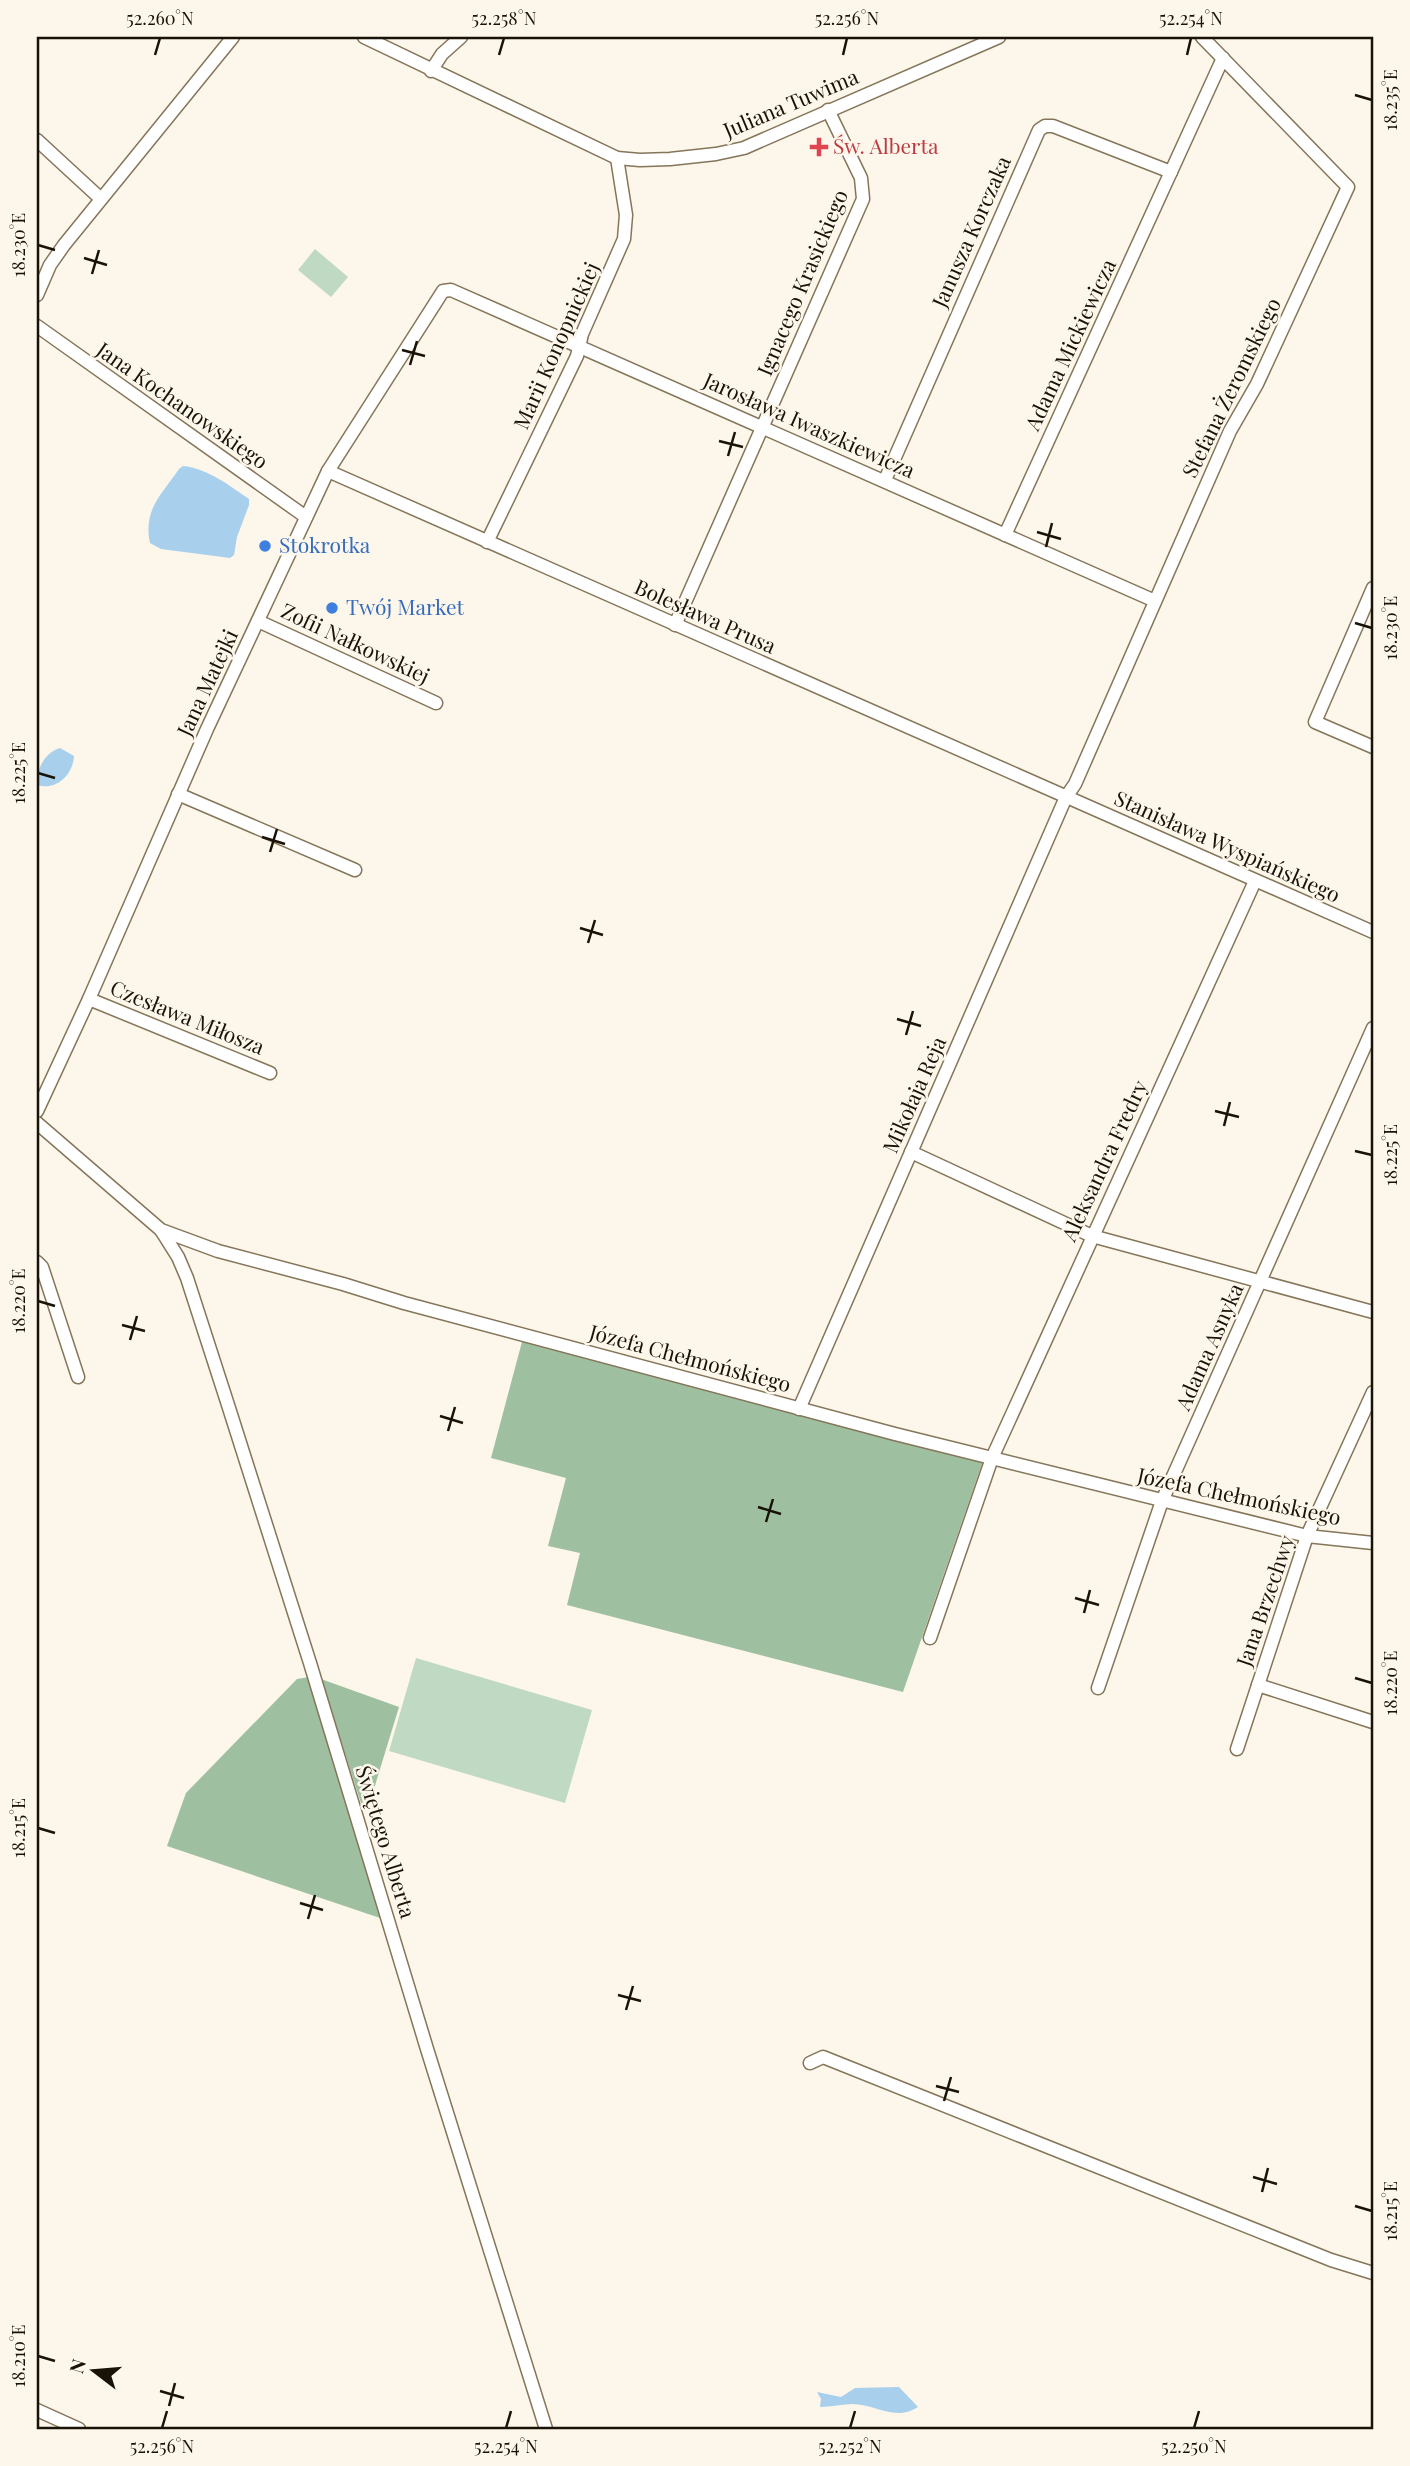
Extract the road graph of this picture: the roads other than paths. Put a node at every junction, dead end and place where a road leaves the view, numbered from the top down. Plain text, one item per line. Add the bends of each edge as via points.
1 (233, 37) edge
2 (364, 37) edge
3 (461, 37) edge
4 (999, 37) edge
5 (1202, 37) edge
6 (1223, 58) junction
7 (430, 71) junction
8 (828, 110) junction
9 (37, 140) edge
10 (617, 158) junction
11 (1171, 172) junction
12 (102, 199) junction
13 (446, 290) joint
14 (37, 295) edge
15 (37, 326) edge
16 (580, 345) junction
17 (763, 427) junction
18 (328, 471) junction
19 (885, 480) junction
20 (306, 517) junction
21 (1005, 535) junction
22 (487, 542) junction
23 (1373, 589) edge
24 (1155, 601) junction
25 (258, 621) junction
26 (675, 625) junction
27 (436, 703) dead end
28 (1373, 747) edge
29 (178, 794) junction
30 (1066, 797) junction
31 (355, 870) dead end
32 (1255, 881) junction
33 (1373, 932) edge
34 (89, 999) junction
35 (1373, 1028) edge
36 (270, 1073) dead end
37 (40, 1097) edge
38 (37, 1111) edge
39 (37, 1123) edge
40 (911, 1152) junction
41 (161, 1230) junction
42 (1092, 1236) junction
43 (203, 1245) junction
44 (37, 1262) edge
45 (183, 1268) junction
46 (1259, 1283) junction
47 (1373, 1312) edge
48 (78, 1377) dead end
49 (1373, 1392) edge
50 (799, 1409) junction
51 (992, 1458) junction
52 (1162, 1501) junction
53 (1307, 1536) junction
54 (1373, 1543) edge
55 (930, 1638) dead end
56 (1258, 1685) junction
57 (1097, 1688) dead end
58 (1373, 1722) edge
59 (1237, 1749) dead end
60 (810, 2063) dead end
61 (1373, 2273) edge
62 (37, 2410) edge
63 (79, 2429) edge
64 (546, 2429) edge

1 - 12 street
2 - 7 street, Juliana Tuwima
3 - 7 street
4 - 8 street, Juliana Tuwima
5 - 6 street, Stefana Żeromskiego
6 - 11 street, Adama Mickiewicza
6 - 24 street, Stefana Żeromskiego via 1348,187 1257,384 1230,431
7 - 10 street, Juliana Tuwima
8 - 10 street, Juliana Tuwima via 733,151 670,159
8 - 17 street, Ignacego Krasickiego via 861,178 863,195
9 - 12 street
10 - 16 street, Marii Konopnickiej via 626,215 624,239
11 - 19 street, Janusza Korczaka via 1053,126 1040,129
11 - 21 street, Adama Mickiewicza
12 - 14 street via 50,265
13 - 16 street, Jarosława Iwaszkiewicza
13 - 18 street, Jana Matejki
15 - 20 street, Jana Kochanowskiego
16 - 17 street, Jarosława Iwaszkiewicza
16 - 22 street, Marii Konopnickiej
17 - 19 street, Jarosława Iwaszkiewicza
17 - 26 street, Ignacego Krasickiego
18 - 20 street, Jana Matejki
18 - 22 street, Bolesława Prusa
19 - 21 street, Jarosława Iwaszkiewicza
20 - 25 street, Jana Matejki
21 - 24 street, Jarosława Iwaszkiewicza
22 - 26 street, Bolesława Prusa
23 - 28 street via 1315,722
24 - 30 street, Stefana Żeromskiego
25 - 27 street, Zofii Nałkowskiej
25 - 29 street, Jana Matejki
26 - 30 street, Bolesława Prusa
29 - 31 street
29 - 34 street, Jana Matejki
30 - 32 street, Stanisława Wyspiańskiego
30 - 40 street, Mikołaja Reja
32 - 33 street, Stanisława Wyspiańskiego
32 - 42 street, Aleksandra Fredry
34 - 36 street, Czesława Miłosza
34 - 37 street, Jana Matejki
35 - 46 street, Adama Asnyka
37 - 38 street, Jana Matejki
39 - 41 street, Józefa Chełmońskiego
40 - 42 street
40 - 50 street, Mikołaja Reja
41 - 43 street, Józefa Chełmońskiego
41 - 45 street, Świętego Alberta
42 - 46 street
42 - 51 street, Aleksandra Fredry
43 - 45 street via 186,1255
43 - 50 street, Józefa Chełmońskiego
44 - 48 street
45 - 64 street, Świętego Alberta
46 - 47 street
46 - 52 street, Adama Asnyka
49 - 53 street, Jana Brzechwy
50 - 51 street, Józefa Chełmońskiego
51 - 52 street, Józefa Chełmońskiego
51 - 55 street, Aleksandra Fredry
52 - 53 street, Józefa Chełmońskiego
52 - 57 street, Adama Asnyka
53 - 54 street, Józefa Chełmońskiego
53 - 56 street, Jana Brzechwy
56 - 58 street
56 - 59 street, Jana Brzechwy
60 - 61 street via 823,2057
62 - 63 street

